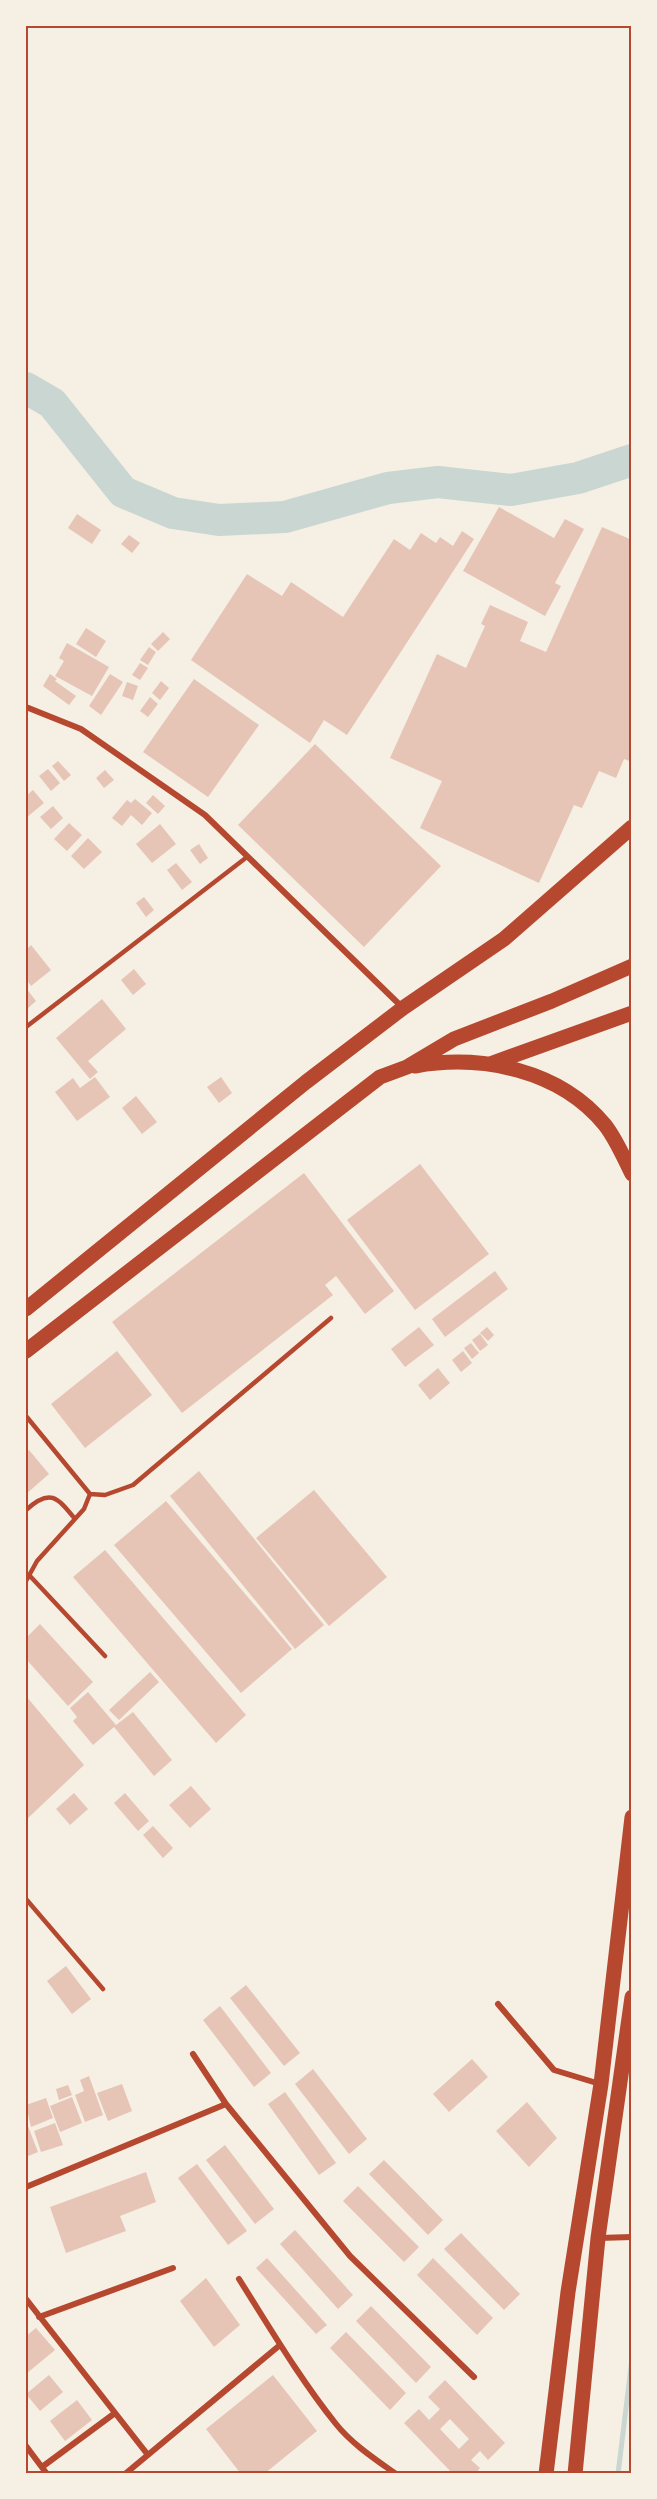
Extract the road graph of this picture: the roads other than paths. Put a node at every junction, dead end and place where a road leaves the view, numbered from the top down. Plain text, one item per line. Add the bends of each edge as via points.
1 (26, 707) edge
2 (632, 827) edge
3 (632, 842) edge
4 (247, 857) junction
5 (574, 877) junction
6 (632, 966) edge
7 (403, 1008) junction
8 (632, 1013) edge
9 (26, 1027) edge
10 (489, 1064) junction
11 (407, 1067) junction
12 (632, 1174) edge
13 (26, 1309) edge
14 (330, 1318) dead end
15 (26, 1351) edge
16 (26, 1416) edge
17 (90, 1494) junction
18 (26, 1510) edge
19 (75, 1519) junction
20 (30, 1576) junction
21 (26, 1581) edge
22 (105, 1656) dead end
23 (632, 1817) edge
24 (26, 1899) edge
25 (103, 1989) dead end
26 (632, 1997) edge
27 (498, 2004) dead end
28 (194, 2054) dead end
29 (601, 2084) junction
30 (226, 2104) junction
31 (26, 2187) edge
32 (632, 2237) edge
33 (598, 2238) junction
34 (173, 2268) dead end
35 (239, 2279) dead end
36 (26, 2299) edge
37 (39, 2317) junction
38 (280, 2345) junction
39 (474, 2377) dead end
40 (115, 2413) junction
41 (26, 2446) edge
42 (148, 2455) junction
43 (42, 2468) junction
44 (47, 2474) edge
45 (125, 2474) edge
46 (396, 2474) edge
47 (546, 2474) edge
48 (574, 2474) edge

1 - 4 street via 81,729 204,816
2 - 5 highway
3 - 5 highway
4 - 7 street
4 - 9 lane
5 - 7 highway via 504,939
6 - 11 highway via 454,1039
7 - 13 highway
8 - 10 highway
10 - 11 highway via 439,1062
10 - 12 highway via 525,1072 573,1097 605,1125
11 - 15 highway via 380,1077
14 - 17 lane via 133,1485 105,1494
16 - 17 lane
17 - 19 lane
18 - 19 lane via 42,1497 58,1498
19 - 20 lane via 37,1561
20 - 21 lane
20 - 22 lane
23 - 29 highway
24 - 25 lane
26 - 33 highway
27 - 29 street via 554,2070
28 - 30 street
29 - 47 highway via 568,2292
30 - 31 street
30 - 39 street via 350,2256
32 - 33 street
33 - 48 highway
34 - 37 street
35 - 38 street
36 - 37 street
37 - 40 street
38 - 42 street
38 - 46 street via 337,2425
40 - 42 street
40 - 43 street
41 - 43 street
42 - 45 street
43 - 44 street

